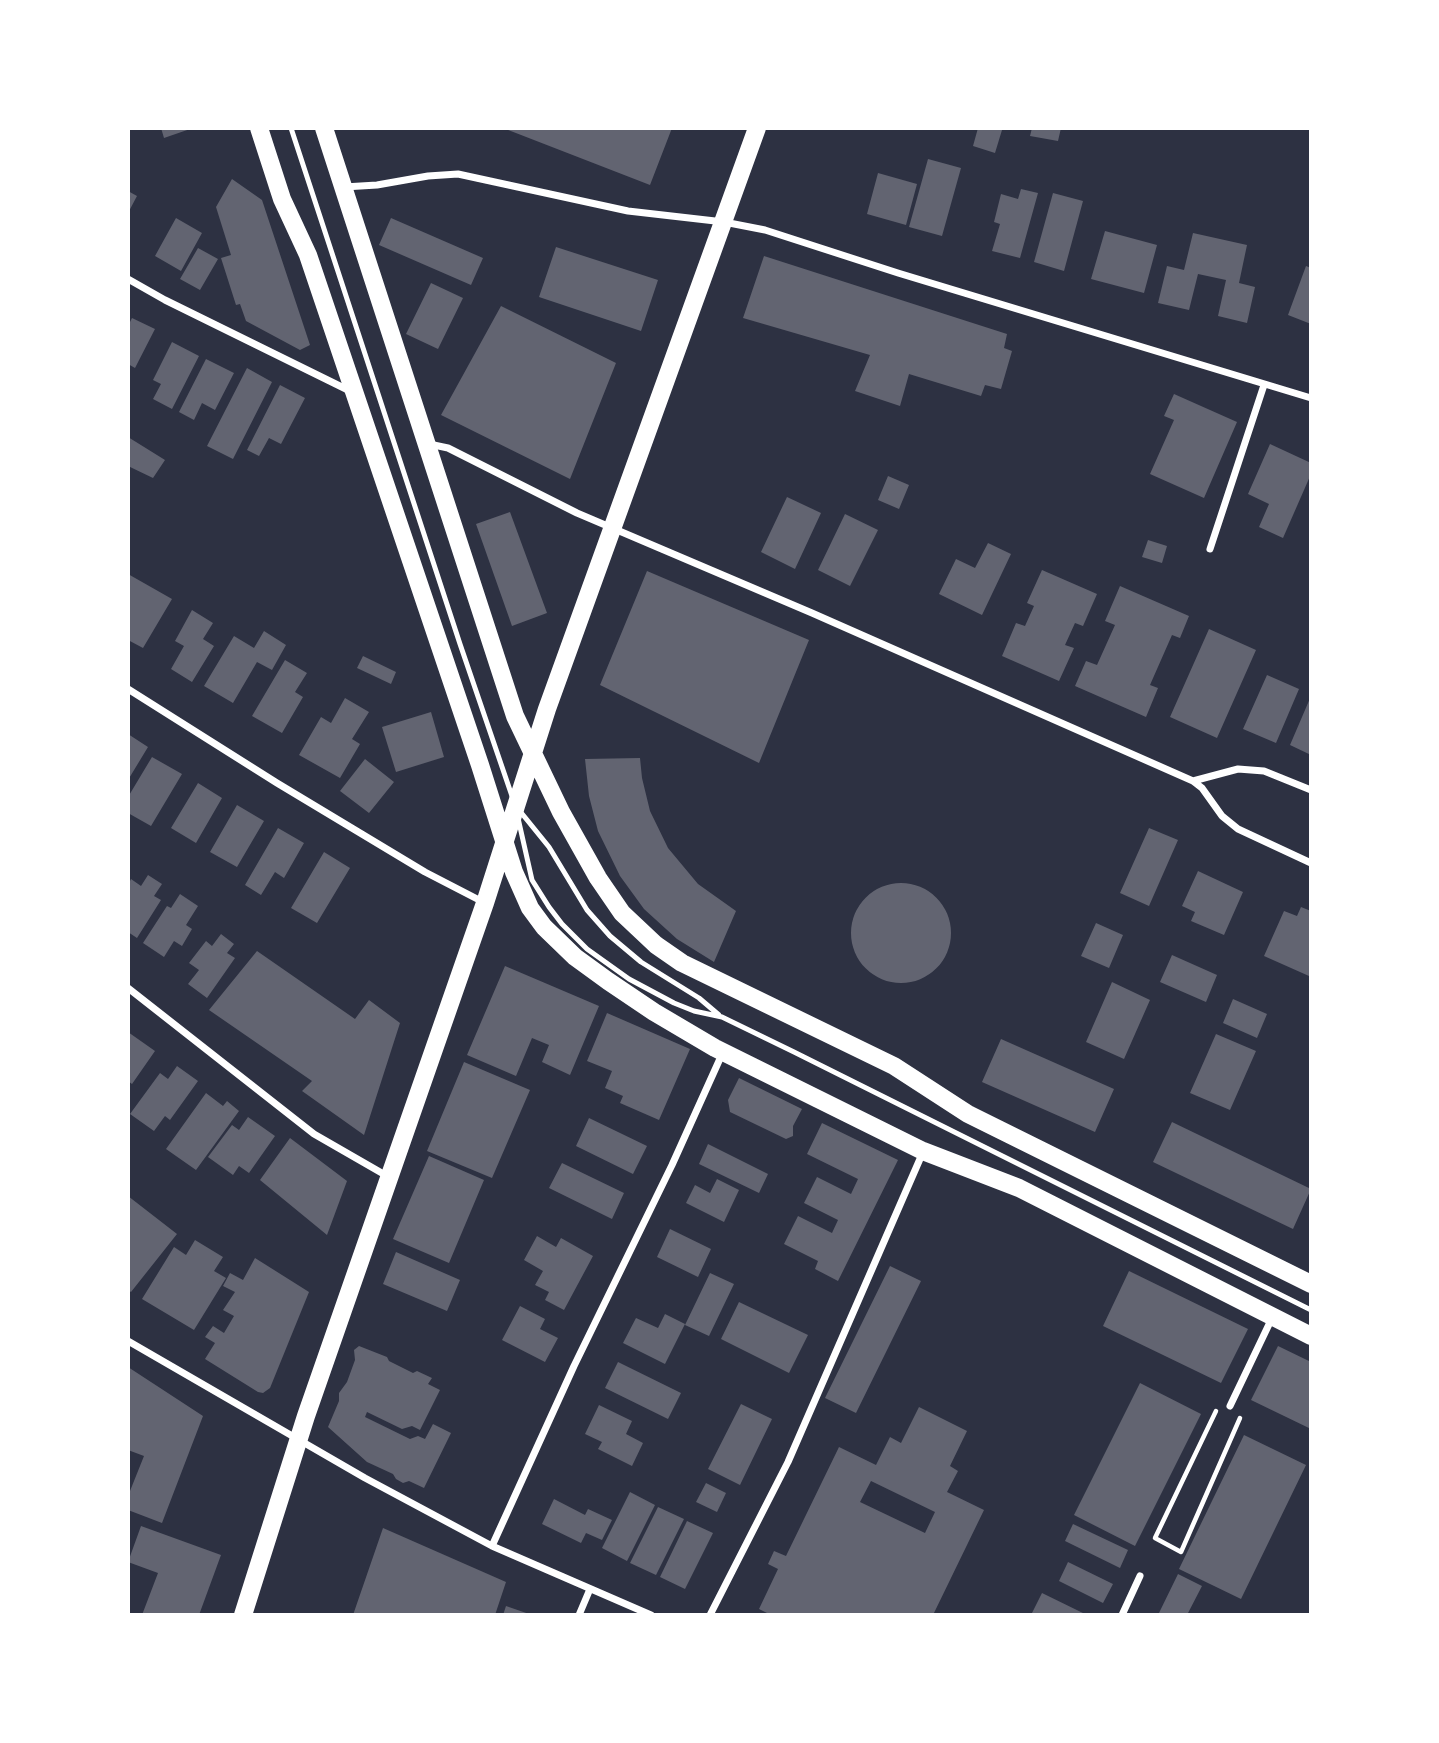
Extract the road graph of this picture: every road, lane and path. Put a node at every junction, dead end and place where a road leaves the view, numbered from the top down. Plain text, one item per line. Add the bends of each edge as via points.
1 (259, 128) edge
2 (290, 128) edge
3 (324, 128) edge
4 (757, 128) edge
5 (344, 187) junction
6 (724, 222) junction
7 (128, 279) edge
8 (1264, 385) junction
9 (355, 394) junction
10 (1311, 398) edge
11 (428, 444) junction
12 (613, 529) junction
13 (1210, 549) dead end
14 (128, 689) edge
15 (533, 755) junction
16 (1193, 781) junction
17 (1311, 790) edge
18 (516, 807) junction
19 (504, 844) junction
20 (1311, 863) edge
21 (485, 903) junction
22 (128, 988) edge
23 (722, 1017) junction
24 (724, 1052) junction
25 (923, 1151) junction
26 (391, 1178) junction
27 (1311, 1284) edge
28 (1311, 1310) edge
29 (1273, 1316) junction
30 (1311, 1336) edge
31 (128, 1341) edge
32 (1221, 1401) dead end
33 (1230, 1406) dead end
34 (1243, 1412) dead end
35 (299, 1438) junction
36 (492, 1546) junction
37 (1140, 1576) dead end
38 (590, 1589) junction
39 (243, 1615) edge
40 (579, 1615) edge
41 (651, 1615) edge
42 (710, 1615) edge
43 (1122, 1615) edge

1 - 9 main road
2 - 18 lane
3 - 5 main road
4 - 6 main road
5 - 6 street via 458,174 628,211
5 - 11 main road
6 - 8 street via 765,230
6 - 12 main road
7 - 9 street
8 - 10 street
8 - 13 street
9 - 19 main road
11 - 12 street via 448,448
11 - 15 main road via 512,707
12 - 15 main road
12 - 16 street
14 - 21 street via 425,872
15 - 18 main road
15 - 27 main road via 602,886 630,921 665,952 894,1066 968,1114
16 - 17 street via 1238,769 1264,771
16 - 20 street via 1238,828
18 - 19 main road
18 - 23 lane via 610,936
18 - 23 lane via 532,880 573,937 640,986 682,1006
19 - 21 main road
19 - 24 main road via 530,908 558,941 621,990
21 - 26 main road
22 - 26 street via 314,1133
23 - 28 lane
24 - 25 main road
24 - 36 street
25 - 29 main road via 1019,1188
25 - 42 street via 788,1462
26 - 35 main road
29 - 30 main road
29 - 33 street
31 - 35 street
32 - 34 path via 1155,1538 1181,1552
35 - 36 street
35 - 39 main road
36 - 38 street
37 - 43 street
38 - 40 street
38 - 41 street

